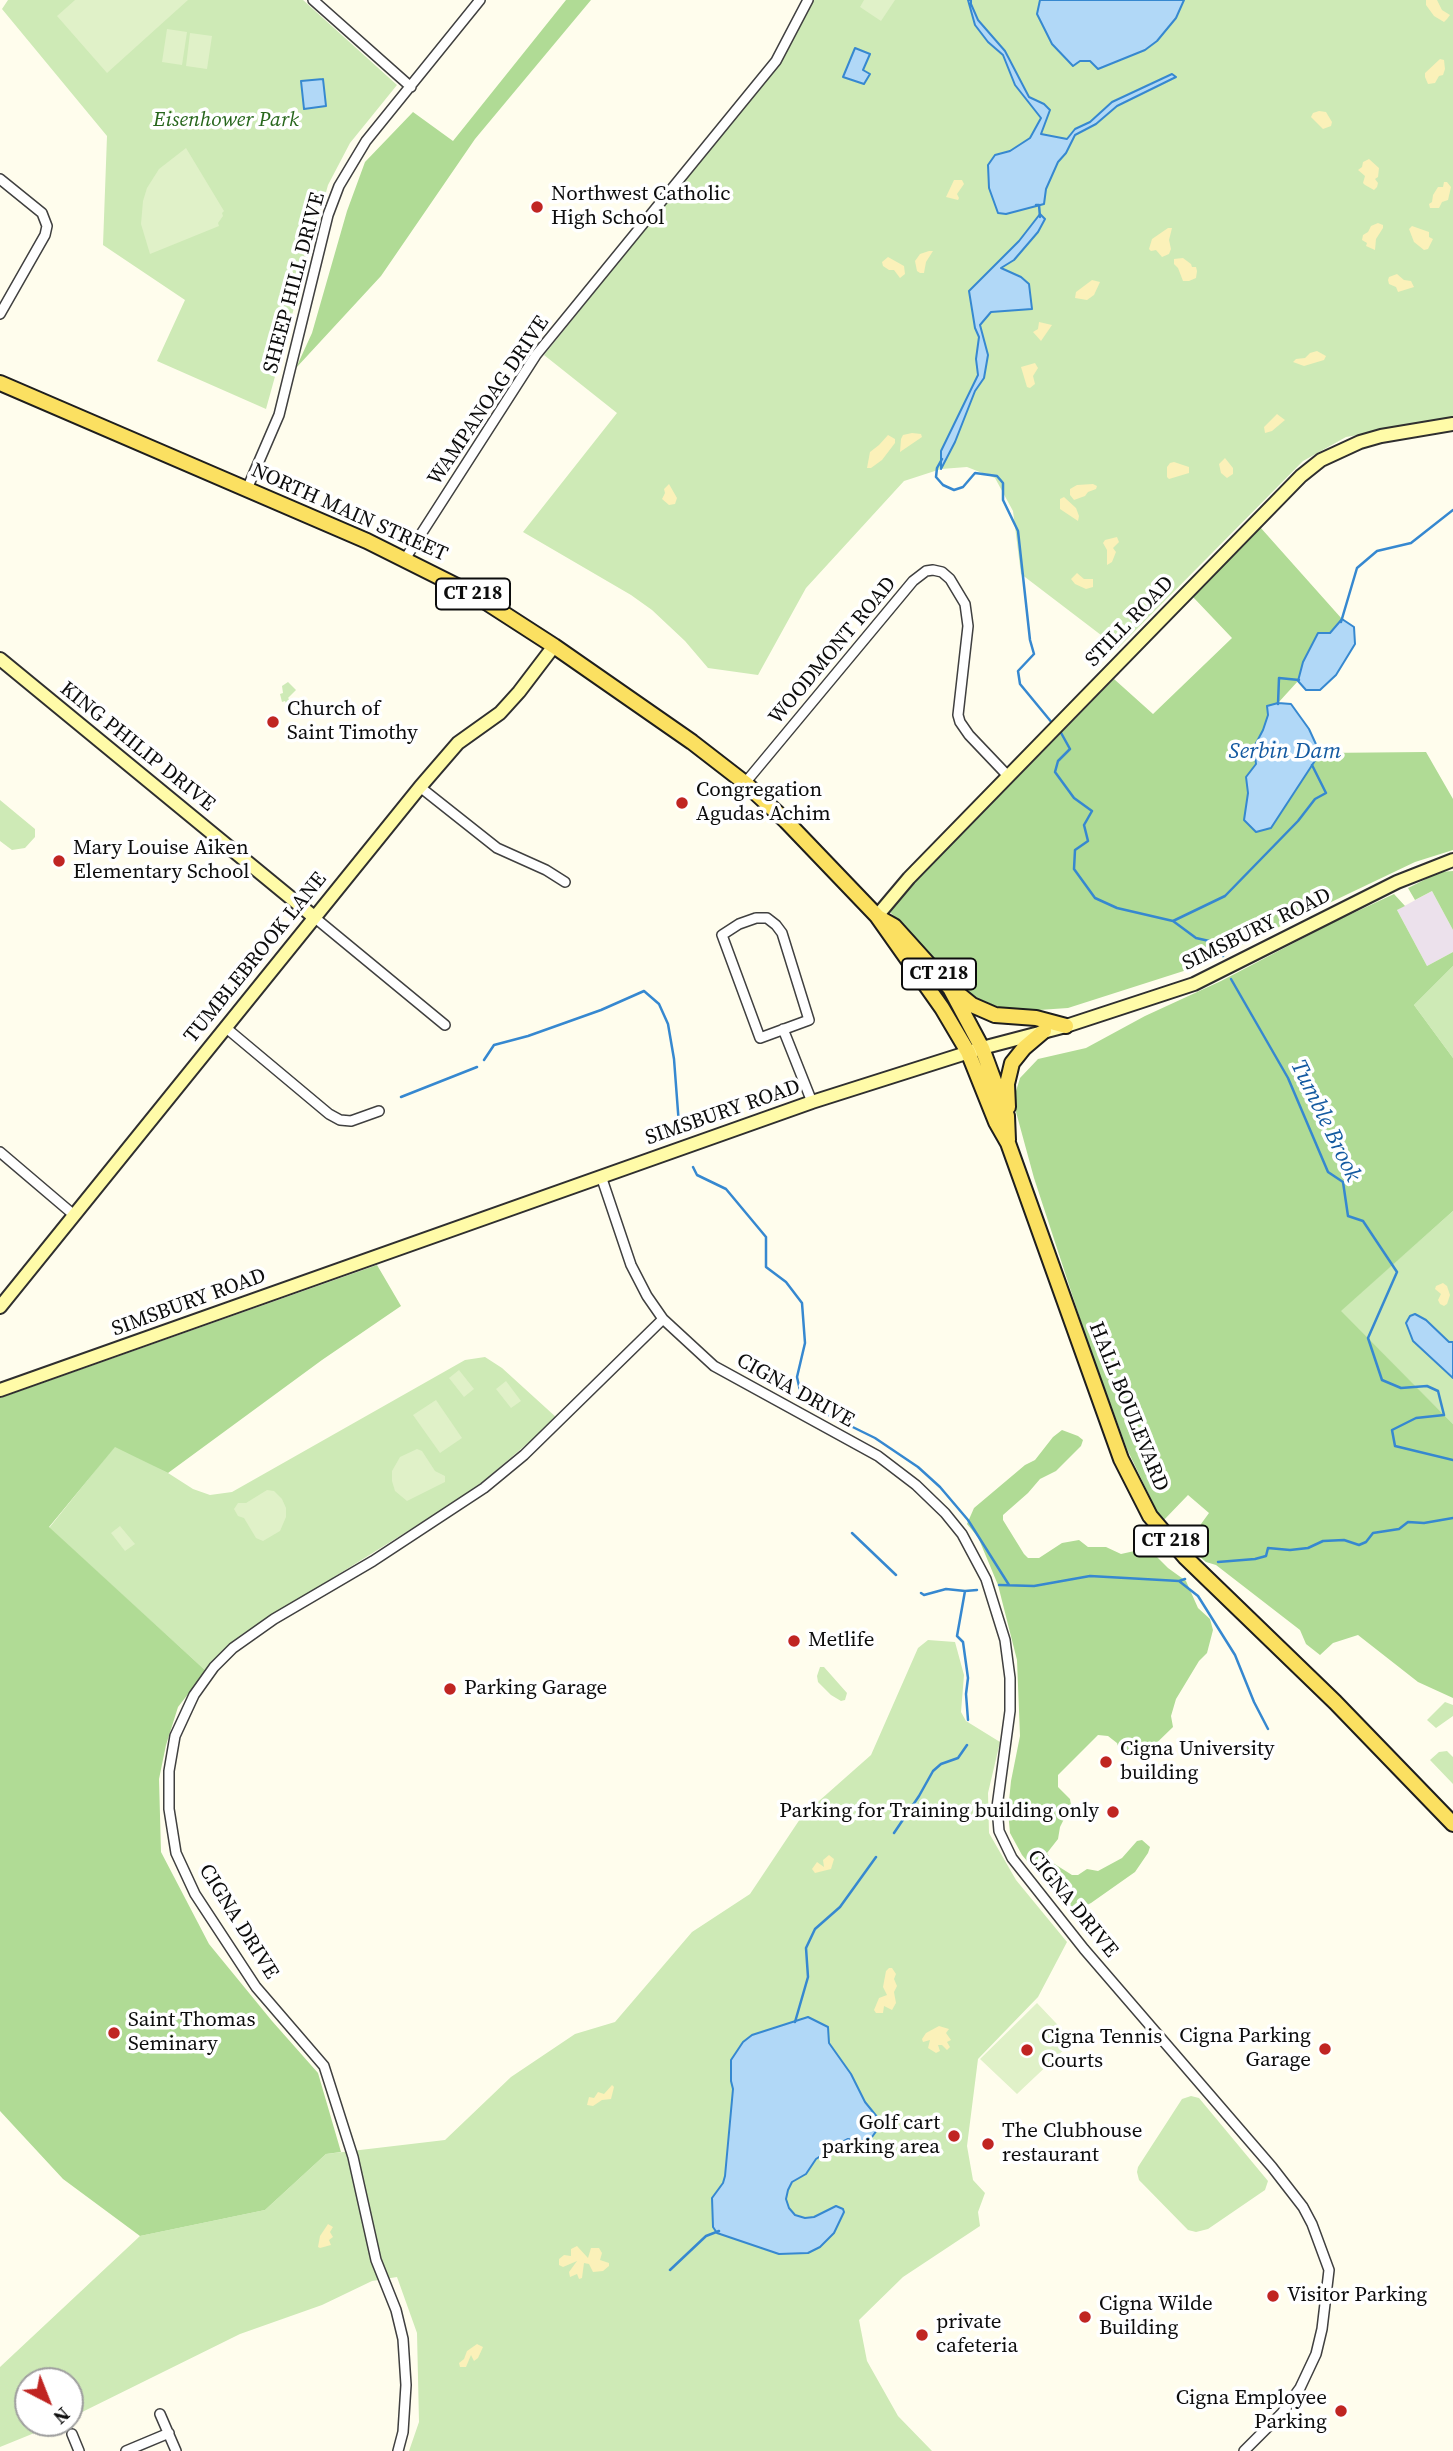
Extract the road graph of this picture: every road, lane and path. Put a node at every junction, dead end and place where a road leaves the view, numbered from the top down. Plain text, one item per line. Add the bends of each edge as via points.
1 (313, 0) edge
2 (480, 0) edge
3 (808, 0) edge
4 (411, 87) junction
5 (0, 180) edge
6 (0, 314) edge
7 (0, 383) edge
8 (1453, 424) edge
9 (247, 489) junction
10 (405, 559) junction
11 (554, 646) junction
12 (0, 659) edge
13 (1008, 776) junction
14 (745, 783) junction
15 (420, 787) junction
16 (1453, 860) edge
17 (565, 883) dead end
18 (877, 916) junction
19 (314, 917) junction
20 (950, 988) junction
21 (445, 1025) dead end
22 (1066, 1026) junction
23 (225, 1027) junction
24 (783, 1029) junction
25 (1044, 1031) junction
26 (975, 1050) junction
27 (812, 1101) junction
28 (379, 1111) dead end
29 (1007, 1116) junction
30 (1009, 1143) junction
31 (0, 1152) edge
32 (601, 1176) junction
33 (74, 1215) junction
34 (0, 1307) edge
35 (663, 1319) junction
36 (0, 1390) edge
37 (1453, 1824) edge
38 (160, 2414) dead end
39 (169, 2433) junction
40 (126, 2451) edge
41 (176, 2451) edge
42 (398, 2451) edge
43 (1244, 2451) edge

1 - 4 street
2 - 4 street, SHEEP HILL DRIVE
3 - 10 street, WAMPANOAG DRIVE via 776,61 536,355
4 - 9 street, SHEEP HILL DRIVE via 366,141 339,186 279,415
5 - 6 street via 42,213 47,223 45,235
7 - 9 main road, NORTH MAIN STREET / CT 218
8 - 13 street, STILL ROAD via 1360,442 1311,468
9 - 10 main road, NORTH MAIN STREET / CT 218
10 - 11 main road, NORTH MAIN STREET / CT 218 via 475,595
11 - 14 main road, NORTH MAIN STREET / CT 218
11 - 15 street, TUMBLEBROOK LANE via 500,713 458,743
12 - 19 street, KING PHILIP DRIVE
13 - 14 street, WOODMONT ROAD via 960,722 968,626 965,604 950,579 933,570 913,581
13 - 18 street, STILL ROAD
14 - 18 main road, NORTH MAIN STREET / CT 218
15 - 17 street via 497,848
15 - 19 street, TUMBLEBROOK LANE
16 - 22 street, SIMSBURY ROAD via 1397,882 1194,984
18 - 20 main road, NORTH MAIN STREET / CT 218 via 894,926
18 - 26 main road, NORTH MAIN STREET / CT 218
19 - 21 street, KING PHILIP DRIVE
19 - 23 street, TUMBLEBROOK LANE
20 - 22 main road via 995,1015
20 - 26 main road, NORTH MAIN STREET / CT 218
22 - 25 street, SIMSBURY ROAD
23 - 28 street via 329,1114 351,1121
23 - 33 street, TUMBLEBROOK LANE
24 - 24 street via 809,1020 782,933 767,918 756,918 722,935 760,1038
24 - 27 street
25 - 26 street, SIMSBURY ROAD
25 - 29 main road via 1017,1055 1009,1069
26 - 27 street, SIMSBURY ROAD
26 - 29 main road, HALL BOULEVARD / CT 218
26 - 30 main road, HALL BOULEVARD / CT 218 via 996,1122
27 - 32 street, SIMSBURY ROAD
29 - 30 main road, HALL BOULEVARD / CT 218
30 - 37 main road, HALL BOULEVARD / CT 218 via 1121,1459 1150,1516 1185,1557
31 - 33 street
32 - 35 street, CIGNA DRIVE via 631,1265
32 - 36 street, SIMSBURY ROAD
33 - 34 street, TUMBLEBROOK LANE
35 - 42 street, CIGNA DRIVE via 484,1488 233,1648 194,1695 175,1736 169,1809 176,1853 195,1894 248,1976 324,2066 353,2157 376,2260 403,2339 406,2385
35 - 43 street, CIGNA DRIVE via 714,1366 878,1456 949,1517 974,1556 995,1602 1010,1678 997,1807 999,1831 1012,1858 1084,1950 1303,2207 1328,2270 1322,2329 1300,2388
38 - 39 street
39 - 40 street
39 - 41 street

